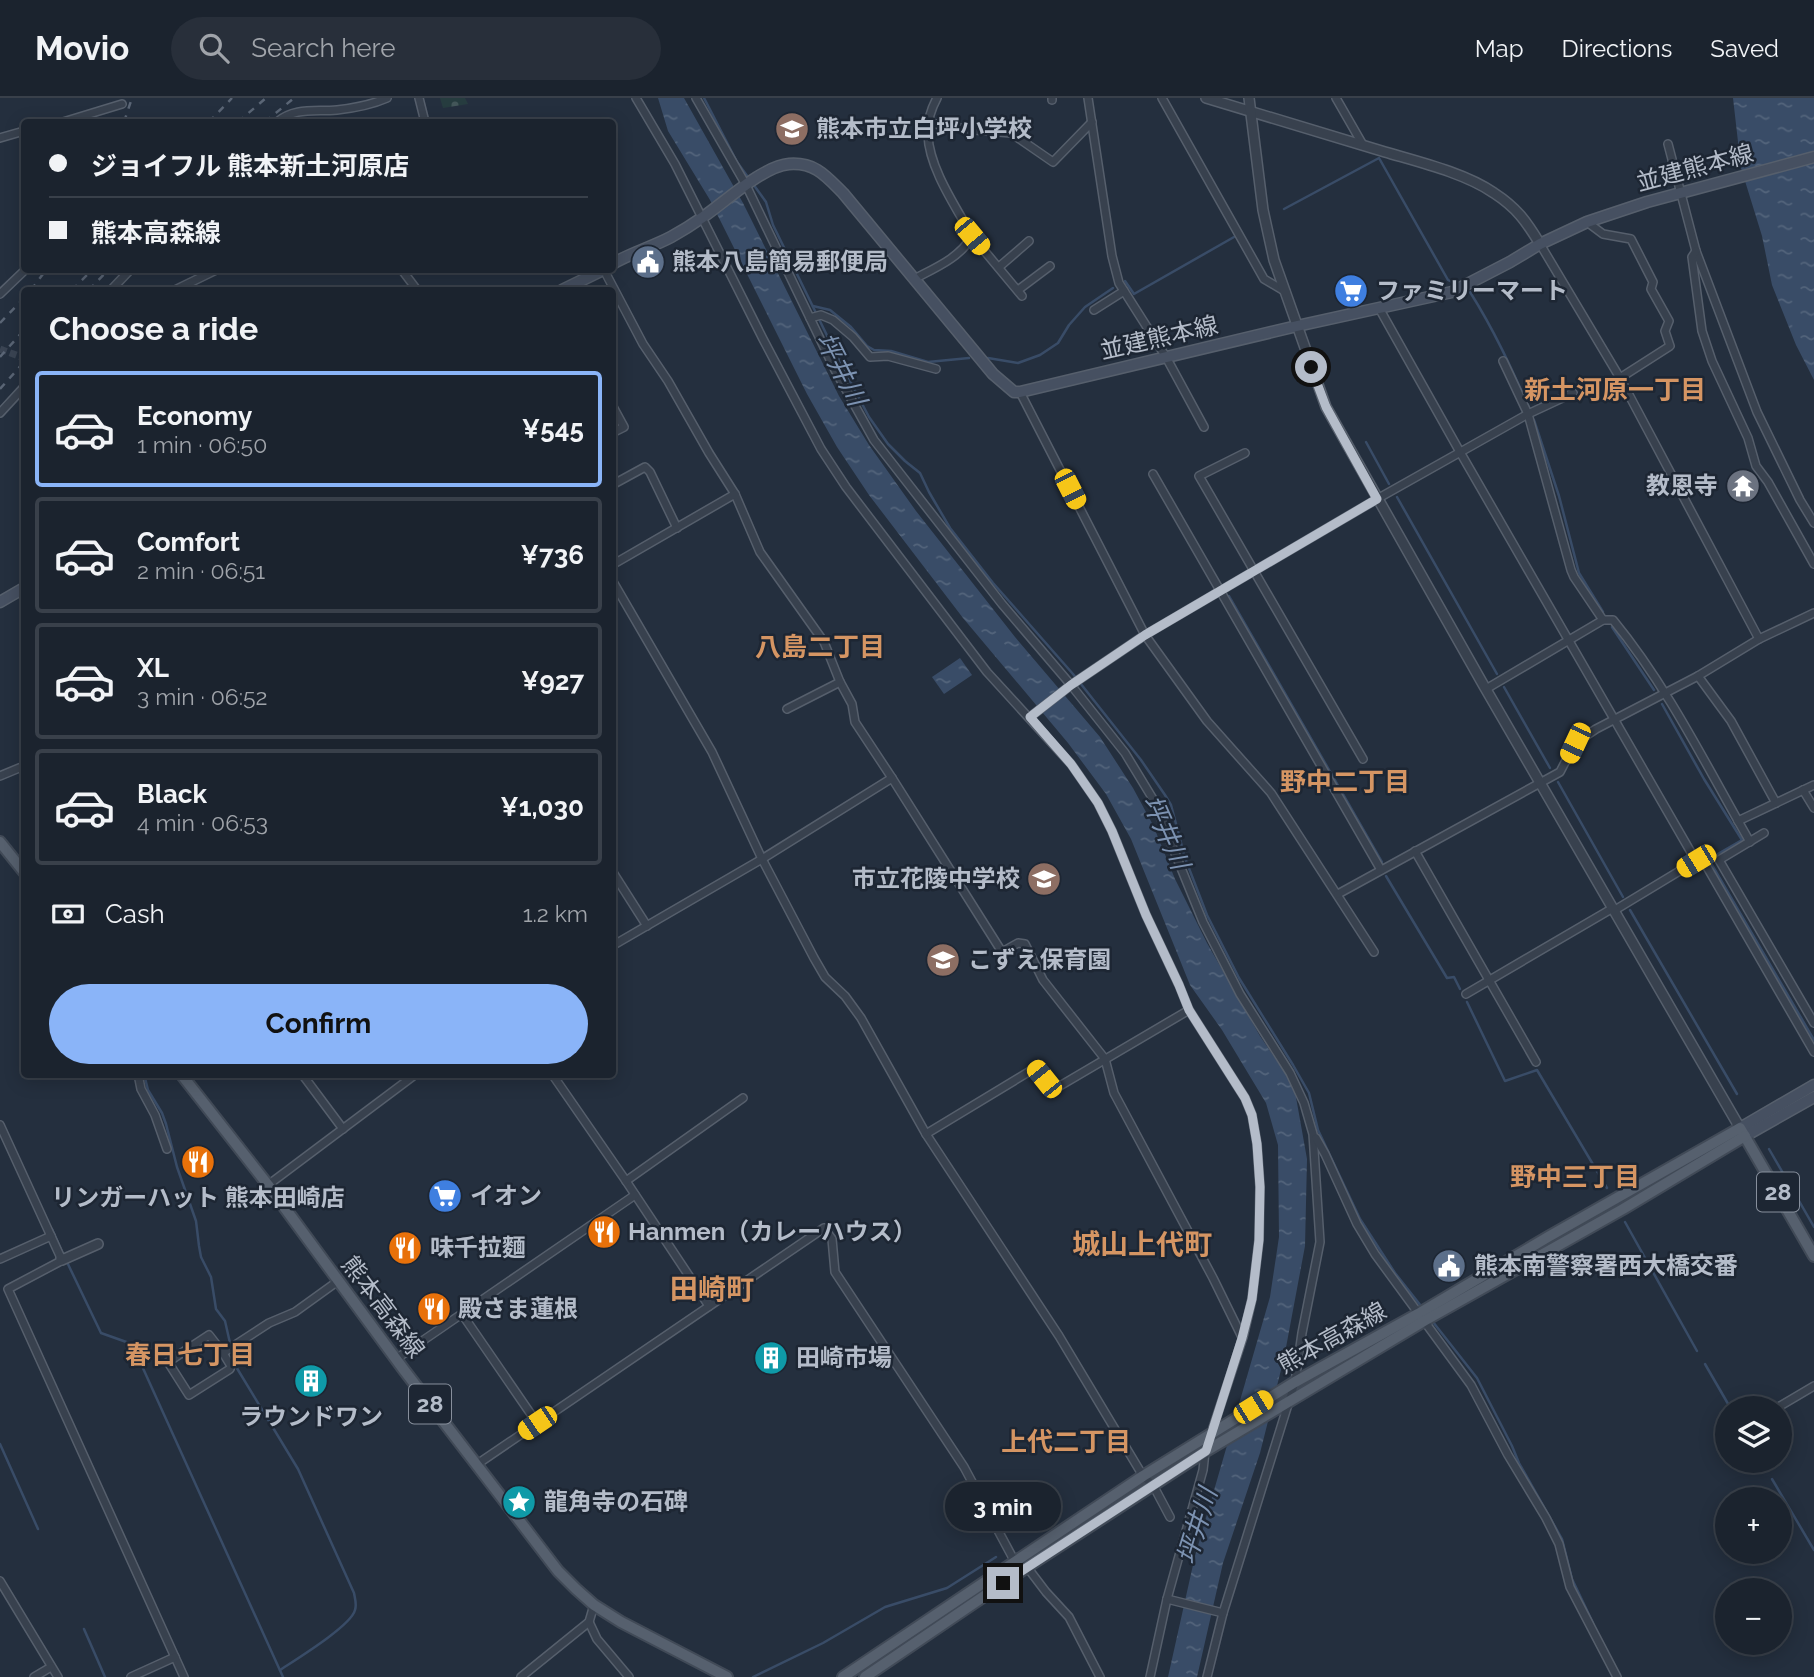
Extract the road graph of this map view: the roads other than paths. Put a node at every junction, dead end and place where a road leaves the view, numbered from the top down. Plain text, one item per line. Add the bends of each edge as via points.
1 (387, 98) edge
2 (419, 98) edge
3 (636, 98) edge
4 (696, 98) edge
5 (937, 98) edge
6 (1088, 98) edge
7 (1162, 98) edge
8 (1206, 98) edge
9 (1249, 98) edge
10 (1336, 98) edge
11 (122, 104) dead end
12 (1249, 111) junction
13 (73, 119) edge
14 (282, 119) edge
15 (424, 119) edge
16 (1092, 122) junction
17 (929, 123) junction
18 (21, 132) edge
19 (0, 138) edge
20 (1668, 144) dead end
21 (1363, 145) junction
22 (1814, 157) edge
23 (744, 187) junction
24 (1680, 194) junction
25 (701, 218) junction
26 (1587, 222) junction
27 (972, 236) junction
28 (1029, 242) dead end
29 (1540, 244) junction
30 (1696, 251) junction
31 (616, 262) edge
32 (1050, 266) dead end
33 (999, 267) junction
34 (22, 273) edge
35 (127, 273) edge
36 (210, 273) edge
37 (594, 273) edge
38 (914, 279) junction
39 (197, 280) junction
40 (114, 287) edge
41 (182, 287) edge
42 (200, 287) edge
43 (568, 287) edge
44 (1124, 290) junction
45 (1287, 292) junction
46 (0, 295) edge
47 (616, 300) edge
48 (1379, 309) junction
49 (1094, 310) dead end
50 (810, 318) junction
51 (1297, 326) junction
52 (1166, 357) junction
53 (1503, 361) dead end
54 (936, 369) dead end
55 (1620, 378) junction
56 (21, 390) edge
57 (1020, 392) junction
58 (1573, 393) dead end
59 (616, 412) edge
60 (0, 413) edge
61 (1528, 414) junction
62 (1204, 427) dead end
63 (616, 431) edge
64 (1460, 452) junction
65 (1245, 453) dead end
66 (1153, 474) dead end
67 (616, 483) edge
68 (735, 494) junction
69 (1377, 499) junction
70 (1814, 523) edge
71 (677, 528) junction
72 (616, 563) edge
73 (1814, 564) edge
74 (1254, 571) junction
75 (616, 587) edge
76 (21, 590) edge
77 (1220, 592) junction
78 (0, 602) edge
79 (1814, 613) edge
80 (1603, 620) junction
81 (1145, 635) junction
82 (1759, 639) junction
83 (1568, 640) junction
84 (1698, 676) junction
85 (839, 681) junction
86 (1068, 687) junction
87 (1486, 689) junction
88 (1665, 693) junction
89 (787, 709) dead end
90 (1033, 715) junction
91 (1614, 719) junction
92 (1363, 759) dead end
93 (21, 767) edge
94 (0, 776) edge
95 (892, 778) junction
96 (1542, 783) junction
97 (1814, 785) edge
98 (1803, 790) junction
99 (1776, 803) junction
100 (1814, 808) edge
101 (1738, 821) junction
102 (1765, 833) dead end
103 (0, 842) edge
104 (1750, 842) junction
105 (1415, 851) junction
106 (762, 859) junction
107 (1699, 860) junction
108 (1719, 860) junction
109 (21, 868) edge
110 (1381, 870) junction
111 (616, 877) edge
112 (1338, 894) junction
113 (1614, 909) junction
114 (646, 926) junction
115 (616, 944) edge
116 (1374, 952) dead end
117 (1489, 981) junction
118 (1466, 994) dead end
119 (1189, 1010) junction
120 (1814, 1023) edge
121 (1814, 1052) edge
122 (1105, 1059) junction
123 (1536, 1062) dead end
124 (139, 1078) edge
125 (184, 1078) edge
126 (305, 1078) edge
127 (411, 1078) edge
128 (555, 1078) edge
129 (1814, 1085) edge
130 (1814, 1097) edge
131 (743, 1098) dead end
132 (0, 1125) edge
133 (343, 1129) junction
134 (1743, 1132) junction
135 (926, 1134) junction
136 (1314, 1134) junction
137 (167, 1149) dead end
138 (626, 1181) junction
139 (268, 1185) junction
140 (635, 1195) junction
141 (51, 1236) junction
142 (98, 1244) dead end
143 (1814, 1256) edge
144 (61, 1258) junction
145 (0, 1259) edge
146 (338, 1281) junction
147 (709, 1306) junction
148 (462, 1314) junction
149 (1421, 1317) junction
150 (1242, 1338) junction
151 (223, 1353) junction
152 (396, 1359) junction
153 (1295, 1381) junction
154 (1814, 1386) edge
155 (1792, 1399) edge
156 (1289, 1401) junction
157 (537, 1423) junction
158 (1212, 1433) junction
159 (1206, 1451) junction
160 (477, 1465) junction
161 (1143, 1476) junction
162 (1153, 1485) junction
163 (1170, 1517) dead end
164 (1015, 1562) junction
165 (1027, 1567) junction
166 (0, 1581) edge
167 (1169, 1599) junction
168 (594, 1605) junction
169 (1220, 1612) junction
170 (589, 1622) junction
171 (175, 1657) junction
172 (51, 1667) junction
173 (34, 1677) edge
174 (58, 1677) edge
175 (131, 1677) edge
176 (184, 1677) edge
177 (521, 1677) edge
178 (629, 1677) edge
179 (727, 1677) edge
180 (843, 1677) edge
181 (865, 1677) edge
182 (1100, 1677) edge
183 (1150, 1677) edge
184 (1207, 1677) edge
185 (1617, 1677) edge

1 - 14 street via 369,105 292,113
2 - 15 street
3 - 25 street
4 - 23 street
5 - 17 street
6 - 16 street
7 - 45 street via 1264,279
8 - 12 street
9 - 12 street
10 - 21 street
11 - 13 street
12 - 21 street
12 - 45 street via 1263,210
16 - 17 street via 1054,162 1011,133
16 - 44 street via 1112,256
17 - 27 street via 933,158
18 - 19 street
20 - 24 street
21 - 29 street via 1491,191 1526,220
22 - 24 main road, 並建熊本線
23 - 25 main road
23 - 38 main road via 786,164 819,170
23 - 50 street
24 - 26 main road, 並建熊本線
24 - 30 street
25 - 31 main road
25 - 90 street via 821,449 846,487 988,672
26 - 29 main road, 並建熊本線
26 - 55 street via 1603,234 1632,239 1669,321 1665,331 1670,346
27 - 33 street
27 - 38 street via 966,247
28 - 33 street
29 - 48 main road, 並建熊本線 via 1465,287
29 - 55 street
30 - 70 street via 1757,412
30 - 73 street via 1692,257 1702,331 1712,361 1756,466
32 - 33 street via 1020,293
34 - 46 street
35 - 40 street
36 - 39 street
37 - 43 main road
38 - 57 main road via 993,374
39 - 41 street
39 - 42 street
44 - 49 street
44 - 52 street
45 - 51 street
47 - 68 street
48 - 51 main road, 並建熊本線
48 - 64 street
50 - 54 street via 821,315 833,320 870,357 888,356
50 - 86 street via 874,440
51 - 52 main road, 並建熊本線
51 - 69 street via 1326,407
52 - 57 main road, 並建熊本線
52 - 62 street
53 - 61 street
55 - 82 street
56 - 60 street
57 - 81 street
58 - 61 street
59 - 63 street via 624,426
61 - 64 street
61 - 80 street via 1571,570
64 - 69 street
64 - 83 street
65 - 74 street via 1199,476
66 - 77 street
67 - 71 street via 645,467
68 - 71 street
68 - 85 street via 760,552 824,642
69 - 74 street
69 - 87 street
71 - 72 street
74 - 77 street
74 - 92 street
75 - 106 street via 712,752
76 - 78 main road
77 - 81 street
77 - 110 street
79 - 82 street
80 - 83 street
80 - 88 street via 1613,620
81 - 86 street
81 - 112 street via 1206,721 1271,793
82 - 84 street
83 - 87 street
83 - 91 street
84 - 88 street
84 - 99 street via 1731,721
85 - 89 street
85 - 95 street via 852,704 855,722
86 - 90 street
86 - 136 street via 1125,753 1153,799 1203,922 1240,994 1290,1073
87 - 96 street
88 - 91 street
88 - 101 street
90 - 119 street via 1098,803
91 - 96 street via 1575,743 1560,772
91 - 107 street
93 - 94 street
95 - 106 street
95 - 122 street via 1002,952 1025,944 1043,980
96 - 105 street
96 - 113 street
97 - 98 street
98 - 99 street
98 - 100 street
99 - 101 street
101 - 104 street
102 - 104 street
103 - 109 main road
104 - 108 street
105 - 110 street
105 - 117 street
106 - 114 street
106 - 135 street via 825,977 861,1018
107 - 108 street via 1711,855
107 - 113 street
107 - 121 street
108 - 120 street
110 - 112 street
111 - 114 street
112 - 116 street
113 - 117 street
113 - 134 street
114 - 115 street
117 - 118 street
117 - 123 street
119 - 122 street
119 - 150 street via 1245,1098 1257,1144 1259,1240
122 - 135 street via 1053,1090 1035,1068
122 - 150 street via 1114,1093
124 - 137 street
125 - 139 main road, 熊本高森線 / 28
126 - 133 street
127 - 133 street
128 - 138 street
129 - 134 main road
130 - 134 main road
131 - 138 street
132 - 141 street
133 - 139 street
134 - 143 main road, 28
134 - 149 main road, 熊本高森線 via 1560,1231
135 - 161 street via 1059,1336
136 - 149 street via 1357,1224
136 - 153 street via 1320,1242
138 - 140 street
139 - 146 main road, 熊本高森線 / 28
140 - 147 street
140 - 148 street
141 - 144 street
141 - 145 street
142 - 144 street
144 - 171 street via 8,1289
146 - 151 street
146 - 152 main road, 熊本高森線 / 28
147 - 157 street
147 - 164 street via 824,1228 832,1240 835,1272 964,1467
148 - 152 street
148 - 157 street
149 - 153 main road, 熊本高森線
149 - 156 main road, 熊本高森線
149 - 185 street via 1471,1385 1546,1518 1559,1544 1570,1587
150 - 158 street
151 - 151 street via 230,1369 189,1395 168,1362 209,1335
152 - 160 main road, 熊本高森線 / 28
153 - 156 street
153 - 158 main road, 熊本高森線
154 - 155 street
156 - 159 main road, 熊本高森線
156 - 169 street
157 - 160 street
158 - 159 street
158 - 161 main road, 熊本高森線
159 - 162 main road, 熊本高森線
159 - 167 street
160 - 168 main road, 熊本高森線 / 28 via 558,1571
161 - 162 street
161 - 164 main road, 熊本高森線
162 - 163 street
162 - 165 main road, 熊本高森線
164 - 165 street
164 - 180 main road, 熊本高森線
165 - 181 main road, 熊本高森線
165 - 182 street via 1069,1617
166 - 172 street
167 - 169 street
167 - 183 street
168 - 170 street
168 - 179 main road, 熊本高森線 / 28
169 - 184 street
170 - 177 street
170 - 178 street via 597,1639
171 - 175 street
171 - 176 street
172 - 173 street
172 - 174 street

